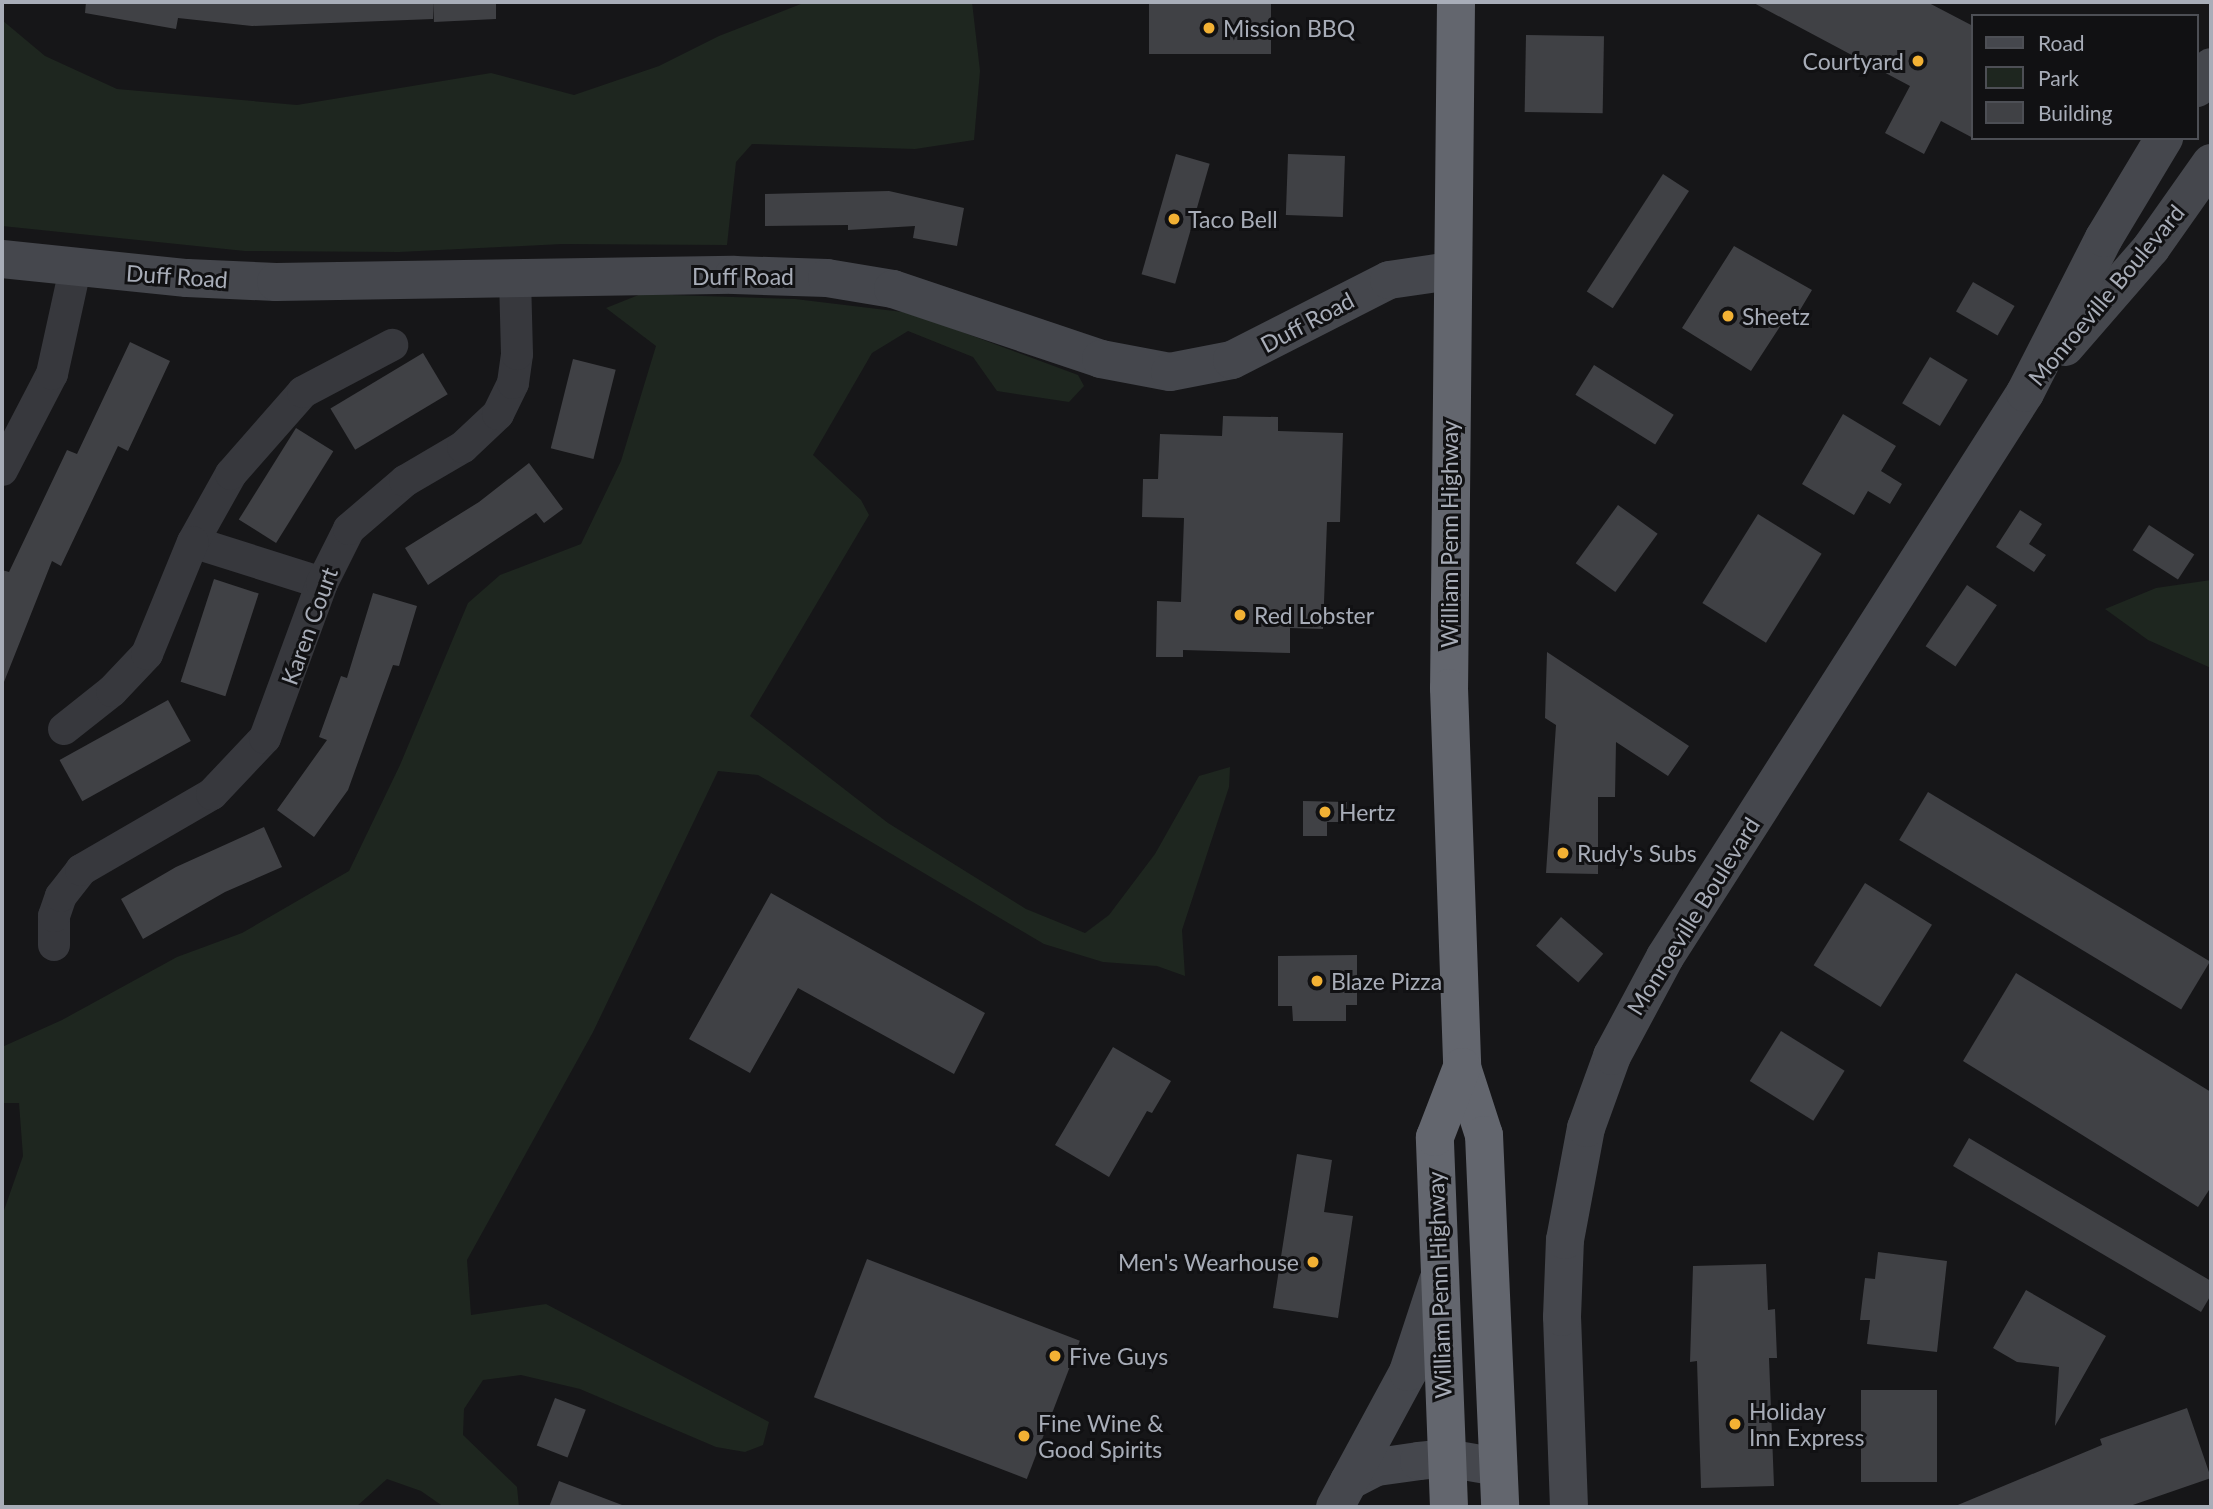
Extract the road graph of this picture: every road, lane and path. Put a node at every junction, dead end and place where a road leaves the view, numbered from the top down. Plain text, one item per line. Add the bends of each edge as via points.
1 (1456, 2) edge
2 (2211, 67) edge
3 (2199, 85) edge
4 (2163, 140) edge
5 (2211, 163) edge
6 (2, 260) edge
7 (75, 269) junction
8 (1451, 271) junction
9 (515, 279) junction
10 (392, 345) dead end
11 (2025, 393) junction
12 (2, 470) edge
13 (193, 542) junction
14 (322, 583) junction
15 (64, 729) dead end
16 (54, 945) dead end
17 (1462, 1067) junction
18 (1438, 1281) junction
19 (1498, 1467) junction
20 (1448, 1483) edge
21 (1348, 1499) edge
22 (1500, 1507) edge
23 (1569, 1507) edge

1 - 8 highway, William Penn Highway
2 - 3 main road
4 - 11 main road, Monroeville Boulevard via 2104,238
5 - 11 main road, Monroeville Boulevard via 2151,248
6 - 7 main road, Duff Road
7 - 9 main road, Duff Road via 276,282
7 - 12 street via 52,374
8 - 9 main road, Duff Road via 1389,280 1233,360 1170,372 1101,359 929,300 860,282 734,275
8 - 17 highway, William Penn Highway via 1448,639
9 - 14 street, Karen Court via 517,354 513,383 498,414 463,446 371,507 349,529
10 - 13 street via 303,392 231,474
11 - 23 main road, Monroeville Boulevard via 1665,957 1612,1056 1586,1128 1565,1240 1562,1317
13 - 14 street
13 - 15 street via 147,654 112,691
14 - 16 street, Karen Court via 265,738 212,794 81,870 61,896 54,916
17 - 18 highway, William Penn Highway via 1435,1137
17 - 19 highway, William Penn Highway via 1484,1135
18 - 20 highway, William Penn Highway
18 - 21 main road via 1408,1372
19 - 20 main road
19 - 22 highway, William Penn Highway
20 - 21 main road via 1377,1466

